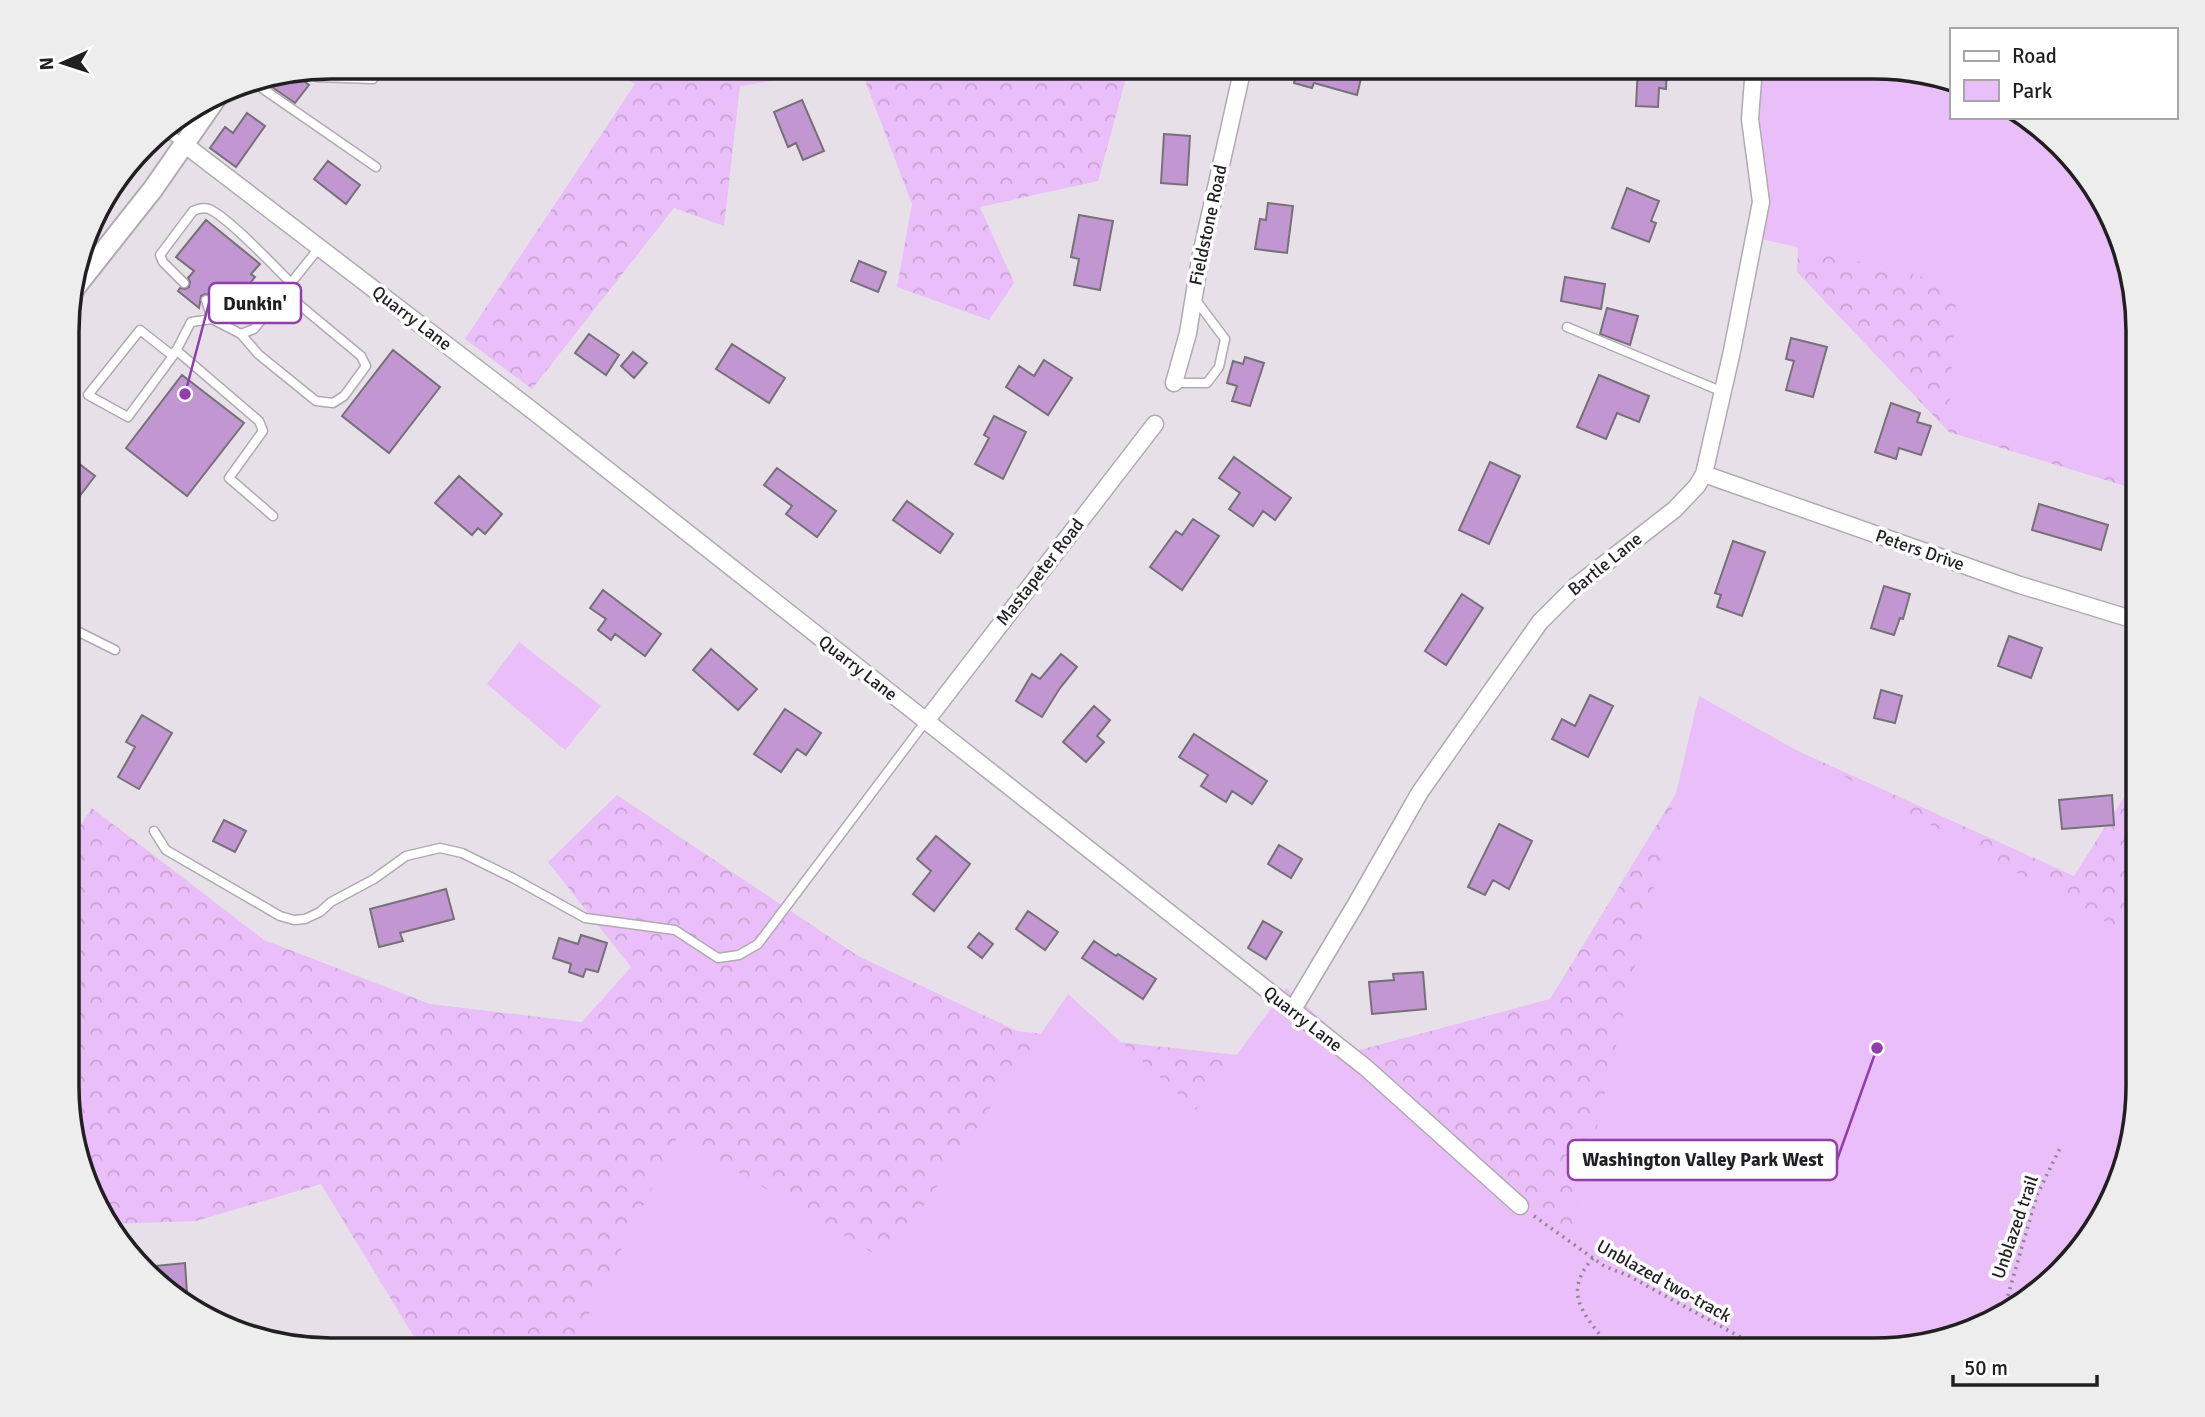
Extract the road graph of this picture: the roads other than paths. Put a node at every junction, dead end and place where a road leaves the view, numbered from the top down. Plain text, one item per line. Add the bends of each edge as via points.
1 (1240, 79) edge
2 (1753, 79) edge
3 (262, 88) edge
4 (206, 111) edge
5 (172, 136) edge
6 (184, 144) junction
7 (376, 167) dead end
8 (319, 248) junction
9 (87, 267) edge
10 (184, 283) dead end
11 (291, 283) junction
12 (284, 292) junction
13 (1193, 296) junction
14 (206, 300) dead end
15 (212, 319) junction
16 (1566, 327) dead end
17 (242, 334) junction
18 (175, 353) junction
19 (1174, 383) joint
20 (1723, 392) junction
21 (1155, 424) dead end
22 (1704, 474) junction
23 (273, 516) dead end
24 (2126, 617) edge
25 (79, 632) edge
26 (115, 650) dead end
27 (926, 721) junction
28 (154, 831) dead end
29 (1292, 1011) junction
30 (1520, 1206) road end

1 - 13 street, Fieldstone Road
2 - 20 street, Bartle Lane via 1750,119 1761,202
3 - 7 lane
4 - 6 street
5 - 6 lane
6 - 8 street, Quarry Lane
6 - 9 street via 153,189
8 - 11 lane
8 - 27 street, Quarry Lane
10 - 11 lane via 160,255 193,211 201,208 234,228
11 - 12 lane
12 - 17 lane via 254,329
12 - 17 lane via 361,356 366,366 344,396 333,404 316,401 258,354
13 - 19 street, Fieldstone Road
13 - 19 lane via 1225,339 1219,367 1207,383
14 - 15 lane
15 - 17 lane
15 - 18 lane via 191,322
16 - 20 lane
18 - 18 lane via 141,330 88,395 128,417
18 - 23 lane via 260,421 262,431 229,478
20 - 22 street, Bartle Lane
21 - 27 street, Mastapeter Road
22 - 24 street, Peters Drive
22 - 29 street, Bartle Lane via 1674,510 1576,586 1540,622 1420,792
25 - 26 lane
27 - 28 lane via 758,943 739,954 718,958 675,930 585,918 462,853 440,848 406,856 320,912 294,920 166,850
27 - 29 street, Quarry Lane
29 - 30 street, Quarry Lane via 1365,1067

